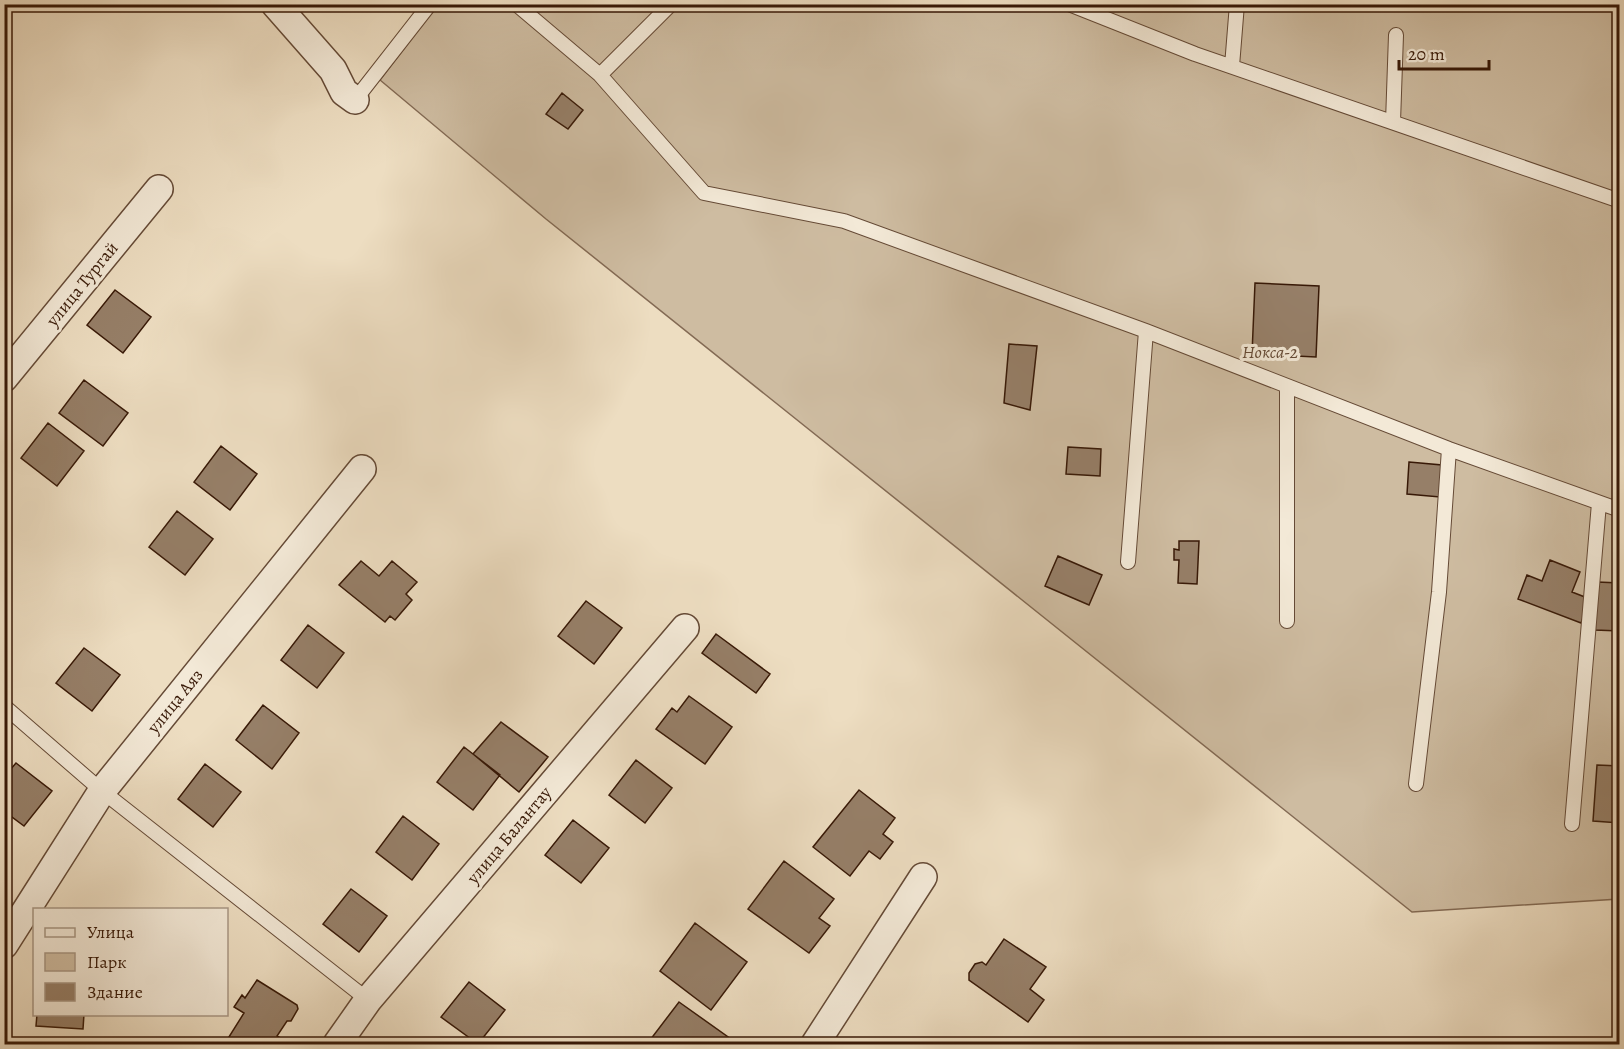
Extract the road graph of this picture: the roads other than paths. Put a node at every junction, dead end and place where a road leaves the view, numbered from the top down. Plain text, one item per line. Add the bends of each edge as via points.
1 (275, 4) edge
2 (430, 4) edge
3 (516, 4) edge
4 (671, 4) edge
5 (1069, 4) edge
6 (1238, 4) edge
7 (1090, 8) edge
8 (1396, 35) dead end
9 (1232, 66) junction
10 (600, 75) junction
11 (355, 100) joint
12 (1393, 122) junction
13 (159, 189) dead end
14 (1620, 201) edge
15 (1146, 331) junction
16 (4, 378) edge
17 (1287, 387) junction
18 (1449, 449) junction
19 (362, 470) dead end
20 (1599, 503) junction
21 (1620, 510) edge
22 (1128, 562) dead end
23 (1287, 621) dead end
24 (685, 628) dead end
25 (4, 706) edge
26 (1416, 784) dead end
27 (102, 791) junction
28 (1572, 824) dead end
29 (923, 877) dead end
30 (4, 945) edge
31 (368, 1000) junction
32 (337, 1044) edge
33 (815, 1044) edge

1 - 11 street via 333,70 344,92
2 - 11 lane
3 - 10 lane
4 - 10 lane
5 - 7 lane
6 - 9 lane
7 - 9 lane
8 - 12 lane
9 - 12 lane
10 - 15 lane via 704,193 844,221
12 - 14 lane
13 - 16 street, улица Тургай
15 - 17 lane
15 - 22 lane
17 - 18 lane
17 - 23 lane
18 - 20 lane
18 - 26 lane via 1439,592
19 - 27 street, улица Аяз
20 - 21 lane
20 - 28 lane
24 - 31 street, улица Балантау
25 - 27 lane
27 - 30 street, улица Аяз
27 - 31 lane
29 - 33 street
31 - 32 street, улица Балантау

